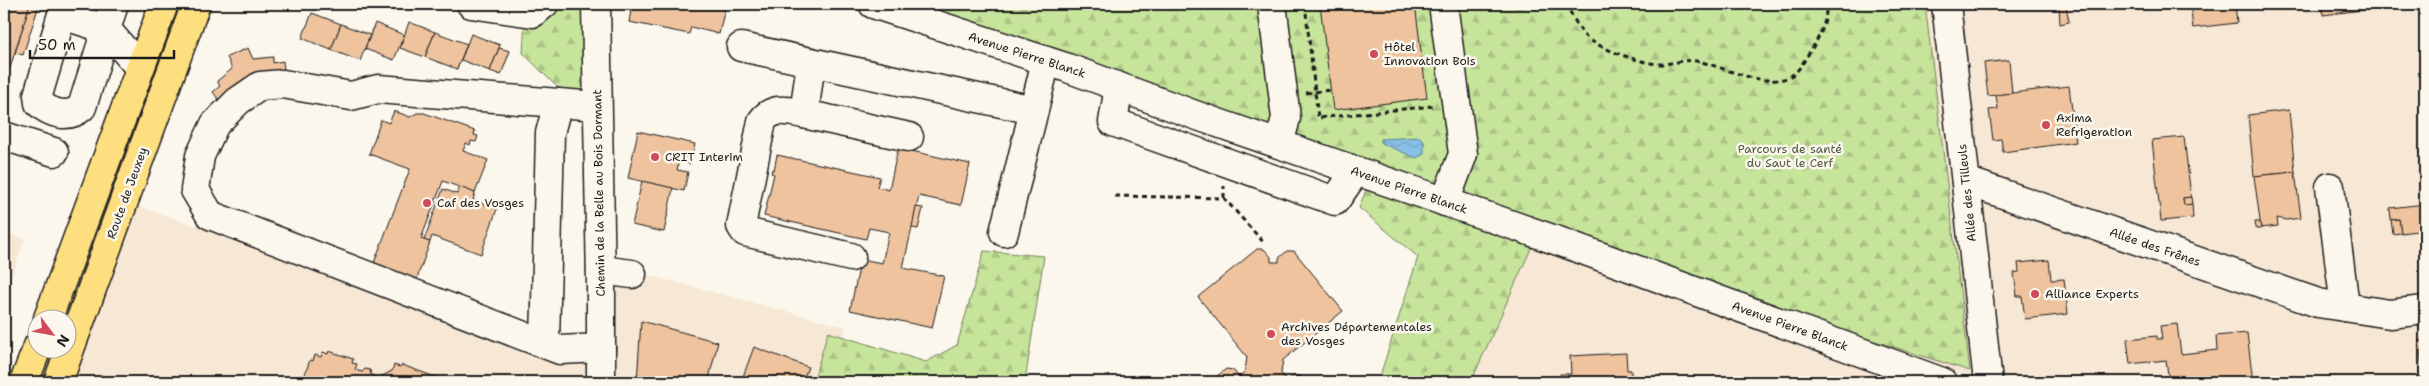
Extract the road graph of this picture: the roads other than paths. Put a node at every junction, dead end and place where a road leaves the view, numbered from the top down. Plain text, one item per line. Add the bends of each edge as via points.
1 (114, 4) edge
2 (164, 4) edge
3 (196, 4) edge
4 (471, 4) edge
5 (544, 4) edge
6 (596, 4) edge
7 (873, 4) edge
8 (1272, 4) edge
9 (1443, 4) edge
10 (1946, 4) edge
11 (63, 10) edge
12 (106, 29) junction
13 (741, 47) dead end
14 (1046, 61) junction
15 (811, 62) junction
16 (140, 68) junction
17 (1119, 86) junction
18 (558, 103) junction
19 (598, 106) junction
20 (1034, 110) junction
21 (804, 114) junction
22 (4, 136) edge
23 (909, 137) dead end
24 (1279, 144) junction
25 (54, 152) dead end
26 (1356, 171) junction
27 (1966, 181) junction
28 (2330, 187) dead end
29 (1445, 202) junction
30 (1004, 232) dead end
31 (851, 257) dead end
32 (601, 270) junction
33 (632, 274) dead end
34 (2345, 307) junction
35 (52, 308) edge
36 (2425, 310) edge
37 (545, 344) junction
38 (601, 348) junction
39 (33, 358) edge
40 (24, 382) edge
41 (58, 382) edge
42 (601, 382) edge
43 (1942, 382) edge
44 (1988, 382) edge

1 - 12 street
2 - 16 main road
3 - 41 main road, Route de Jeuxey
4 - 5 street via 533,13
6 - 19 street, Chemin de la Belle au Bois Dormant
7 - 14 street, Avenue Pierre Blanck
8 - 24 street via 1286,118
9 - 29 street via 1463,154
10 - 27 street, Allée des Tilleuls
11 - 12 street
11 - 12 street via 38,95 39,103 45,109 66,115 82,107
12 - 16 street
13 - 15 street
14 - 17 street, Avenue Pierre Blanck
14 - 20 street
15 - 20 street
15 - 21 street
16 - 35 main road
17 - 24 street, Avenue Pierre Blanck
17 - 26 street via 1113,122 1335,201
18 - 19 street
18 - 37 street via 550,133
18 - 37 street via 378,90 351,96 283,84 260,86 238,101 215,124 200,156 195,190 210,215
19 - 32 street, Chemin de la Belle au Bois Dormant
20 - 30 street
21 - 23 street
21 - 31 street via 778,110 762,121 741,226 746,232
22 - 25 street
24 - 26 street, Avenue Pierre Blanck
26 - 29 street, Avenue Pierre Blanck
27 - 34 street, Allée des Frênes via 2318,303
27 - 44 street, Allée des Tilleuls
28 - 34 street
29 - 43 street, Avenue Pierre Blanck via 1652,274
32 - 33 street
32 - 38 street, Chemin de la Belle au Bois Dormant
34 - 36 street, Allée des Frênes via 2390,314
37 - 38 street via 560,350
38 - 42 street, Chemin de la Belle au Bois Dormant
39 - 40 main road

